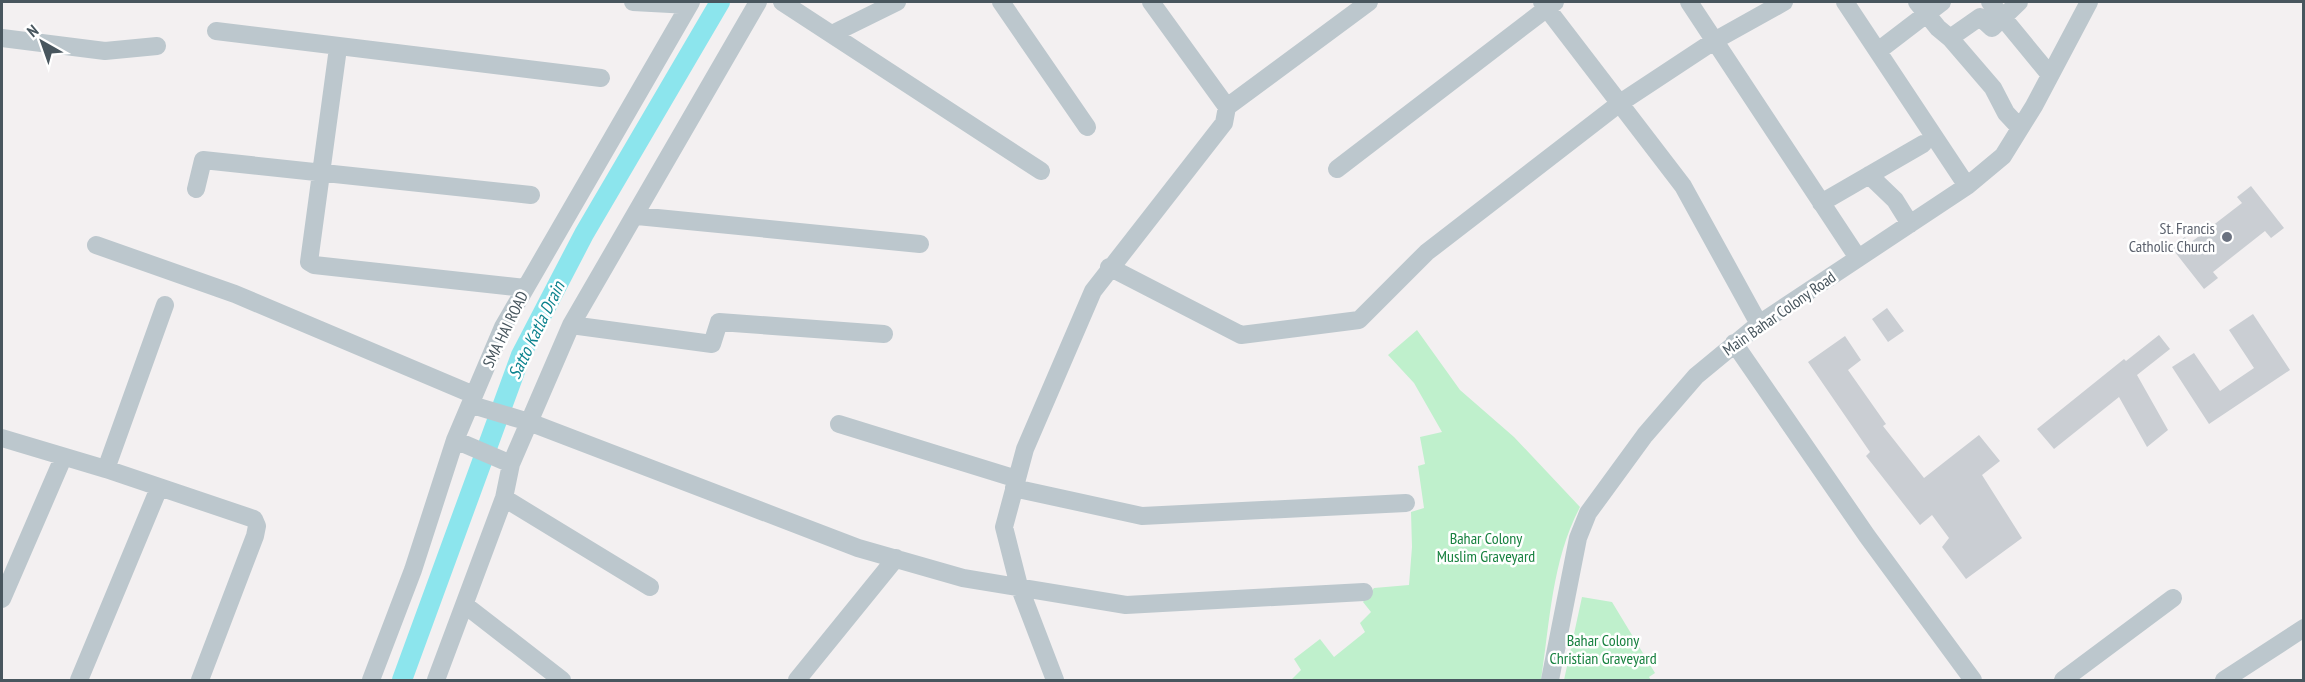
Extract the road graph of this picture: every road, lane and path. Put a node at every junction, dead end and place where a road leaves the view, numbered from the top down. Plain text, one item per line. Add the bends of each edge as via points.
1 (633, 2) edge
2 (758, 2) edge
3 (782, 2) edge
4 (897, 2) edge
5 (1001, 2) edge
6 (1151, 2) edge
7 (1369, 2) edge
8 (1689, 2) edge
9 (1784, 2) edge
10 (1845, 2) edge
11 (1942, 2) edge
12 (1990, 2) edge
13 (2019, 2) edge
14 (2090, 2) edge
15 (690, 3) edge
16 (1548, 3) edge
17 (1922, 8) edge
18 (2003, 17) junction
19 (216, 31) dead end
20 (832, 34) junction
21 (2, 38) edge
22 (1950, 38) junction
23 (1714, 41) junction
24 (157, 46) dead end
25 (338, 48) junction
26 (1878, 51) junction
27 (2050, 75) junction
28 (601, 78) dead end
29 (1620, 103) junction
30 (1227, 107) junction
31 (1087, 127) dead end
32 (2020, 128) junction
33 (1923, 144) dead end
34 (1337, 169) dead end
35 (1041, 171) dead end
36 (320, 173) junction
37 (1869, 175) junction
38 (1967, 186) junction
39 (196, 189) dead end
40 (531, 195) dead end
41 (1821, 203) junction
42 (637, 216) junction
43 (1910, 224) junction
44 (920, 244) dead end
45 (96, 245) dead end
46 (1858, 258) junction
47 (1109, 267) junction
48 (525, 288) junction
49 (165, 305) dead end
50 (1759, 324) junction
51 (571, 326) junction
52 (884, 334) dead end
53 (1734, 343) junction
54 (475, 402) junction
55 (521, 420) junction
56 (839, 424) dead end
57 (2, 438) edge
58 (462, 443) junction
59 (63, 458) junction
60 (503, 461) junction
61 (106, 469) junction
62 (1016, 483) junction
63 (159, 488) junction
64 (504, 498) junction
65 (1406, 503) dead end
66 (896, 558) junction
67 (1019, 586) junction
68 (650, 587) dead end
69 (1364, 592) dead end
70 (2173, 598) dead end
71 (2, 599) edge
72 (465, 605) junction
73 (2304, 628) edge
74 (79, 681) edge
75 (200, 681) edge
76 (371, 681) edge
77 (436, 681) edge
78 (562, 681) edge
79 (797, 681) edge
80 (1055, 681) edge
81 (1550, 681) edge
82 (1973, 681) edge
83 (2062, 681) edge
84 (2224, 681) edge

1 - 15 street
2 - 42 street
3 - 20 street
4 - 20 street
5 - 31 street
6 - 30 street
7 - 30 street
8 - 23 street
9 - 23 street
10 - 26 street
11 - 17 street
12 - 18 street
13 - 18 street
14 - 27 street, Main Bahar Colony Road
15 - 48 street, SMA HAI ROAD
16 - 29 street
16 - 34 street
17 - 22 street
17 - 26 street
18 - 22 street via 1992,28 1980,17
18 - 27 street
19 - 25 street
20 - 35 street
21 - 24 street via 105,51
22 - 32 street via 1994,88 2006,113
23 - 29 street
23 - 41 street
25 - 28 street
25 - 36 street
26 - 38 street
27 - 32 street, Main Bahar Colony Road
29 - 47 street via 1427,252 1359,320 1241,335
29 - 50 street via 1683,186
30 - 47 street via 1224,123
32 - 38 street, Main Bahar Colony Road via 2003,156
33 - 37 street
36 - 39 street via 203,160
36 - 40 street
36 - 48 street via 308,258 314,265
37 - 41 street
37 - 43 street via 1895,200
38 - 43 street, Main Bahar Colony Road
41 - 46 street
42 - 44 street
42 - 51 street
43 - 46 street, Main Bahar Colony Road
45 - 54 street via 235,294
46 - 50 street, Main Bahar Colony Road
47 - 62 street via 1093,291 1025,449
48 - 54 street, SMA HAI ROAD via 503,327
49 - 61 street
50 - 53 street, Main Bahar Colony Road
51 - 52 street via 712,344 719,322
51 - 55 street
53 - 81 street, Main Bahar Colony Road via 1696,376 1588,513 1578,538
53 - 82 street
54 - 55 street
54 - 58 street, SMA HAI ROAD
55 - 60 street
55 - 66 street via 858,548
56 - 62 street
57 - 59 street
58 - 60 street
58 - 76 street, SMA HAI ROAD
59 - 61 street
59 - 71 street
60 - 64 street
61 - 63 street
62 - 65 street via 1142,516
62 - 67 street via 1004,527
63 - 74 street
63 - 75 street via 247,516 257,526
64 - 68 street
64 - 72 street
66 - 67 street via 963,578
66 - 79 street
67 - 69 street via 1126,605
67 - 80 street
70 - 83 street
72 - 77 street
72 - 78 street
73 - 84 street

